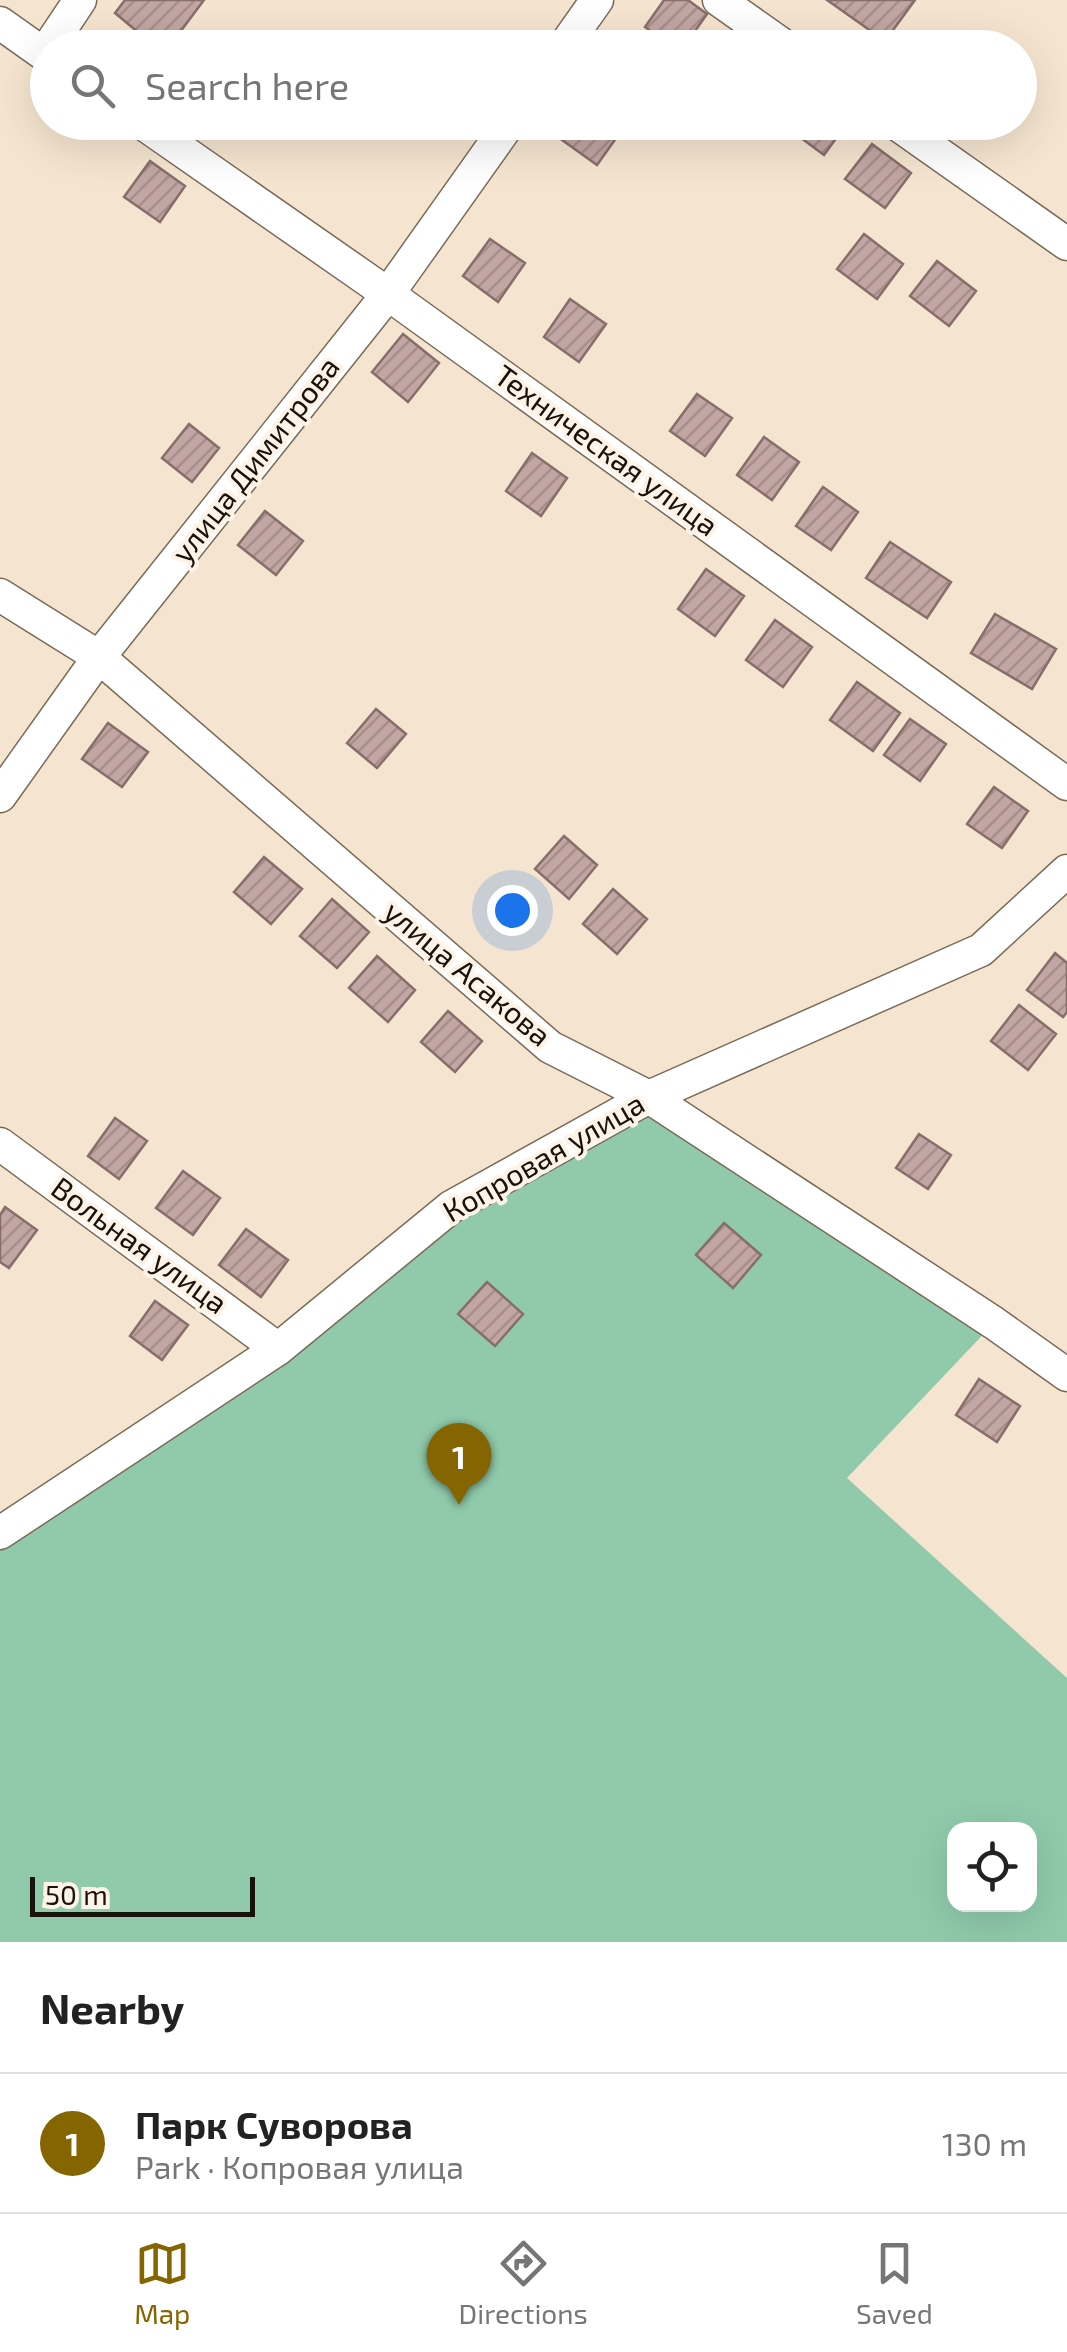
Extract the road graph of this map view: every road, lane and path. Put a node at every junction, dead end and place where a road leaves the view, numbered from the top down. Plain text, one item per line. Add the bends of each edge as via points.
1 (80, 0) edge
2 (597, 0) edge
3 (719, 0) edge
4 (0, 23) edge
5 (60, 30) edge
6 (576, 30) edge
7 (762, 30) edge
8 (30, 42) edge
9 (167, 140) edge
10 (497, 140) edge
11 (920, 140) edge
12 (1067, 244) edge
13 (388, 294) junction
14 (0, 595) edge
15 (99, 657) junction
16 (1067, 784) edge
17 (0, 796) edge
18 (1067, 871) edge
19 (649, 1097) junction
20 (0, 1144) edge
21 (278, 1348) junction
22 (1067, 1375) edge
23 (0, 1532) edge

1 - 5 street
2 - 6 street
3 - 7 street
4 - 8 street
9 - 13 street, Техническая улица
10 - 13 street, улица Димитрова
11 - 12 street
13 - 15 street, улица Димитрова
13 - 16 street, Техническая улица
14 - 15 street, улица Асакова
15 - 17 street, улица Димитрова
15 - 19 street, улица Асакова via 550,1047
18 - 19 street, Копровая улица via 981,950
19 - 21 street, Копровая улица via 451,1207
19 - 22 street, улица Асакова
20 - 21 street, Вольная улица
21 - 23 street, Копровая улица

